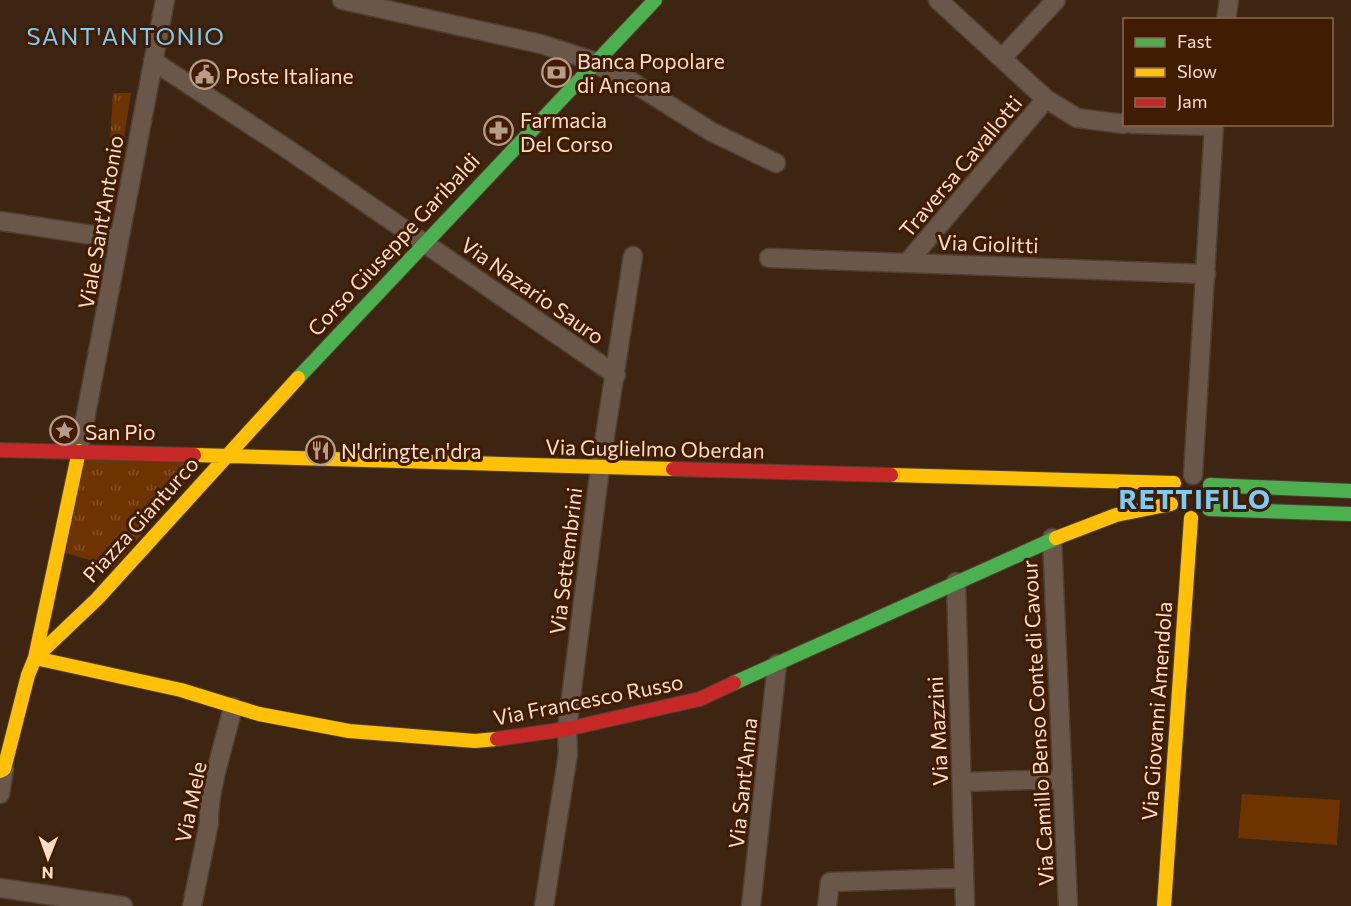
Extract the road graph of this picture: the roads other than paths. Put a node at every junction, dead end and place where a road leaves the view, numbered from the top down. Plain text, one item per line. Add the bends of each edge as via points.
1 (165, 0) edge
2 (342, 0) edge
3 (655, 0) edge
4 (938, 0) edge
5 (1056, 0) edge
6 (1229, 0) edge
7 (1226, 18) edge
8 (1002, 58) junction
9 (153, 61) junction
10 (596, 63) junction
11 (1046, 99) junction
12 (1123, 124) edge
13 (1214, 126) edge
14 (777, 163) dead end
15 (0, 221) edge
16 (119, 239) junction
17 (424, 242) junction
18 (633, 256) dead end
19 (769, 258) dead end
20 (907, 263) junction
21 (1206, 274) junction
22 (616, 375) junction
23 (0, 450) edge
24 (79, 452) junction
25 (225, 456) junction
26 (600, 468) junction
27 (1193, 475) junction
28 (1174, 483) junction
29 (1210, 485) junction
30 (1351, 491) edge
31 (1112, 498) junction
32 (1171, 504) junction
33 (1209, 509) junction
34 (1351, 514) edge
35 (1191, 518) junction
36 (1052, 538) junction
37 (956, 582) junction
38 (63, 593) junction
39 (97, 599) junction
40 (35, 658) junction
41 (777, 664) junction
42 (233, 707) junction
43 (567, 729) junction
44 (2, 770) edge
45 (1062, 779) junction
46 (963, 782) junction
47 (0, 794) edge
48 (964, 878) junction
49 (0, 888) edge
50 (123, 906) edge
51 (192, 906) edge
52 (544, 906) edge
53 (751, 906) edge
54 (827, 906) edge
55 (965, 906) edge
56 (1068, 906) edge
57 (1164, 906) edge

1 - 9 street, Viale Sant'Antonio
2 - 10 street via 541,44
3 - 10 street, Corso Giuseppe Garibaldi
4 - 8 street
5 - 8 street
6 - 7 street
8 - 11 street
9 - 16 street, Viale Sant'Antonio
9 - 17 street, Via Nazario Sauro
10 - 14 street via 712,132
10 - 17 street, Corso Giuseppe Garibaldi
11 - 12 street via 1077,118
11 - 20 street, Traversa Cavallotti
13 - 21 street
15 - 16 street
16 - 24 street, Viale Sant'Antonio
17 - 22 street, Via Nazario Sauro
17 - 25 street, Corso Giuseppe Garibaldi
18 - 22 street, Via Settembrini
19 - 20 street, Via Giolitti
20 - 21 street, Via Giolitti
21 - 27 street
22 - 26 street, Via Settembrini
23 - 24 street
24 - 25 street, Piazza Gianturco
24 - 38 street, Piazza Gianturco
25 - 26 street, Via Guglielmo Oberdan
25 - 39 street, Piazza Gianturco
26 - 31 street, Via Guglielmo Oberdan via 1085,479
26 - 43 street, Via Settembrini
27 - 28 street
27 - 29 street
28 - 31 street
28 - 32 street
29 - 30 street
29 - 33 street via 1214,498
31 - 32 street
31 - 36 street, Via Francesco Russo via 1084,525
32 - 35 street via 1180,516
33 - 34 street
33 - 35 street via 1202,516
35 - 57 street, Via Giovanni Amendola
36 - 37 street, Via Francesco Russo
36 - 45 street, Via Camillo Benso Conte di Cavour
37 - 41 street, Via Francesco Russo
37 - 46 street, Via Mazzini
38 - 39 street
38 - 40 street, Piazza Gianturco
39 - 40 street, Piazza Gianturco
40 - 42 street, Via Francesco Russo via 181,690
40 - 44 street
41 - 43 street, Via Francesco Russo via 700,699
41 - 53 street, Via Sant'Anna
42 - 43 street, Via Francesco Russo via 399,737 475,741
42 - 51 street, Via Mele via 215,779
43 - 52 street, Via Settembrini via 568,754
44 - 47 street
45 - 46 street
45 - 56 street, Via Camillo Benso Conte di Cavour
46 - 48 street, Via Mazzini
48 - 54 street via 830,882
48 - 55 street, Via Mazzini
49 - 50 street

